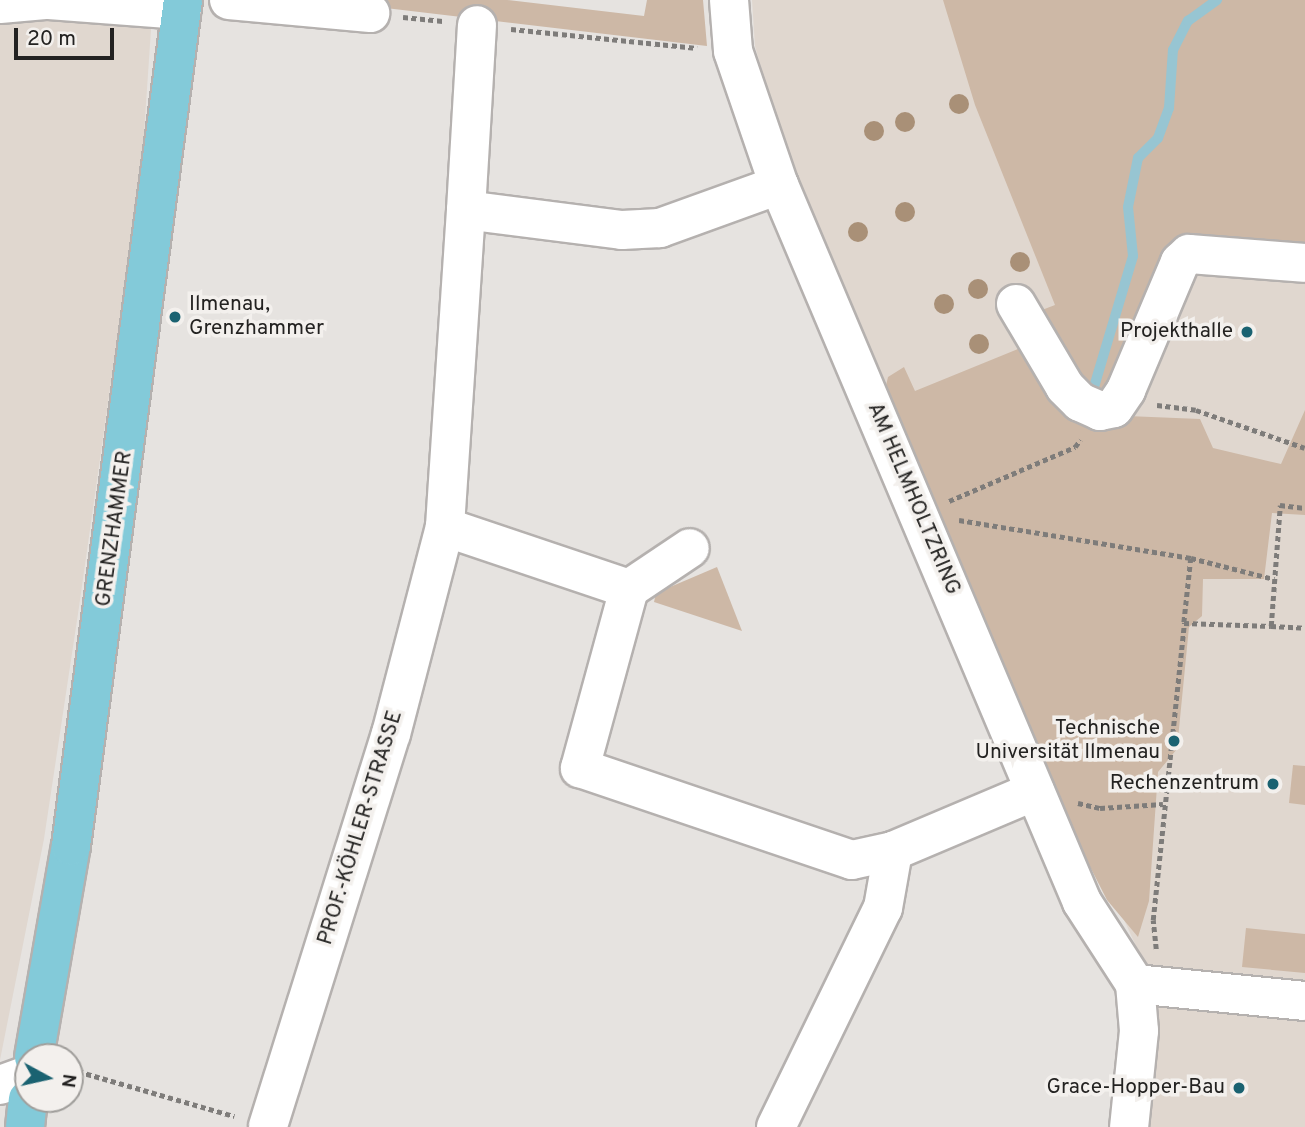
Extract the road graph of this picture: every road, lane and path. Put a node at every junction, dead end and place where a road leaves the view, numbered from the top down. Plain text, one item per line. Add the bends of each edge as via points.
1 (47, 0) edge
2 (229, 0) edge
3 (729, 0) edge
4 (0, 4) edge
5 (182, 5) edge
6 (370, 13) joint
7 (477, 25) junction
8 (733, 51) junction
9 (779, 185) junction
10 (466, 210) junction
11 (1305, 263) edge
12 (1016, 304) dead end
13 (1107, 409) junction
14 (1305, 448) edge
15 (1305, 508) edge
16 (920, 513) junction
17 (445, 527) junction
18 (690, 548) dead end
19 (1191, 558) junction
20 (1274, 579) junction
21 (629, 589) junction
22 (1184, 623) junction
23 (1271, 626) junction
24 (1305, 628) edge
25 (1166, 778) junction
26 (1258, 780) dead end
27 (1035, 791) junction
28 (1164, 804) junction
29 (892, 851) junction
30 (1148, 971) junction
31 (1305, 1001) edge
32 (36, 1043) edge
33 (84, 1073) edge
34 (268, 1126) edge
35 (776, 1127) edge
36 (1129, 1127) edge

1 - 4 street
1 - 5 street
2 - 6 street
3 - 8 street, AM HELMHOLTZRING
5 - 32 main road, GRENZHAMMER via 73,832
6 - 7 path
7 - 8 path
7 - 10 street, PROF.-KÖHLER-STRASSE
8 - 9 street, AM HELMHOLTZRING
9 - 10 street via 660,228 622,230
9 - 16 street, AM HELMHOLTZRING
10 - 17 street, PROF.-KÖHLER-STRASSE
11 - 13 street via 1189,254 1180,262
12 - 13 street via 1065,387 1080,402
13 - 14 path via 1168,405 1196,410
13 - 16 path via 1075,447
15 - 20 path via 1280,505
16 - 19 path
16 - 27 street, AM HELMHOLTZRING
17 - 21 street
17 - 34 street, PROF.-KÖHLER-STRASSE via 391,734
18 - 21 street
19 - 20 path
19 - 22 path
20 - 23 path
21 - 29 street via 580,768 852,860
22 - 23 path
22 - 25 path via 1171,768
23 - 24 path
25 - 26 path
25 - 28 path
27 - 28 path via 1100,808
27 - 29 street
27 - 30 street, AM HELMHOLTZRING via 1082,902
28 - 30 path
29 - 35 street via 883,908
30 - 31 street
30 - 36 street
33 - 34 path

